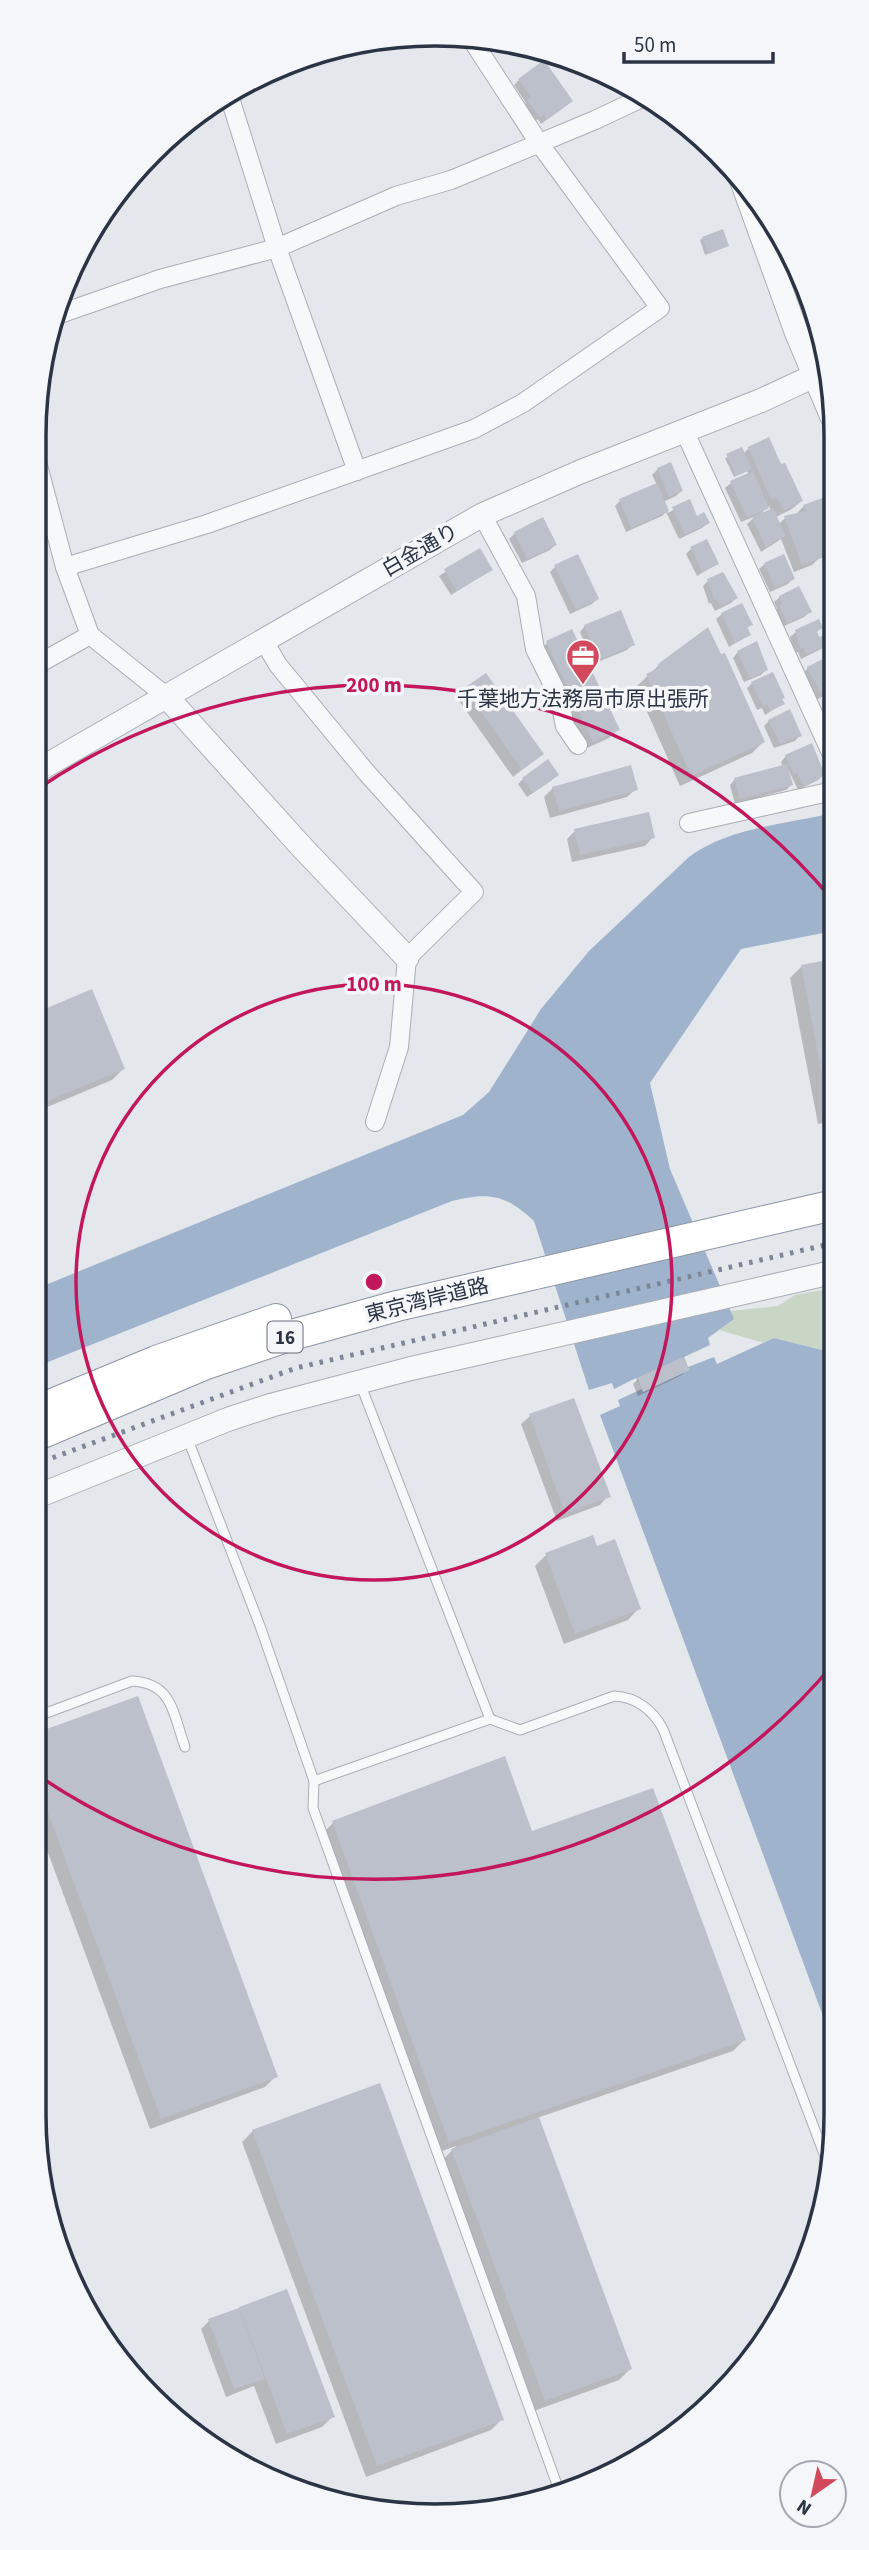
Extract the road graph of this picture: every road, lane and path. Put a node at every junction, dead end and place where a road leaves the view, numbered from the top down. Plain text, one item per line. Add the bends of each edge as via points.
1 (477, 48) edge
2 (634, 101) edge
3 (231, 103) edge
4 (539, 143) junction
5 (753, 211) edge
6 (277, 248) junction
7 (65, 312) edge
8 (817, 365) edge
9 (818, 375) edge
10 (684, 430) junction
11 (357, 471) junction
12 (46, 496) edge
13 (482, 515) junction
14 (65, 567) junction
15 (90, 635) junction
16 (264, 640) junction
17 (46, 660) edge
18 (166, 696) junction
19 (824, 737) edge
20 (578, 745) dead end
21 (46, 765) edge
22 (824, 793) edge
23 (689, 823) dead end
24 (407, 958) junction
25 (375, 1122) dead end
26 (824, 1187) edge
27 (824, 1207) edge
28 (690, 1227) junction
29 (544, 1261) junction
30 (824, 1274) edge
31 (359, 1381) junction
32 (46, 1407) edge
33 (46, 1432) edge
34 (186, 1435) junction
35 (46, 1493) edge
36 (46, 1713) edge
37 (490, 1719) junction
38 (185, 1747) dead end
39 (314, 1780) junction
40 (822, 2149) edge
41 (557, 2485) edge

1 - 4 street
2 - 4 street
3 - 6 street
4 - 6 street via 451,180 396,196
4 - 11 street via 660,308 523,403 474,429
5 - 8 street via 797,334
6 - 7 street via 160,279
6 - 11 street
9 - 10 street, 白金通り
10 - 13 street, 白金通り
10 - 19 street
11 - 14 street
12 - 14 street
13 - 16 street, 白金通り
13 - 20 street via 526,596 535,649 559,697 565,726
14 - 15 street
15 - 17 street
15 - 18 street
16 - 18 street, 白金通り
16 - 24 street via 278,666 366,772 474,892
18 - 21 street, 白金通り
18 - 24 street
22 - 23 street
24 - 25 street via 400,1047
26 - 28 highway, 東京湾岸道路 / 16
27 - 28 highway, 東京湾岸道路 / 16
28 - 29 highway, 東京湾岸道路 / 16
29 - 32 highway, 東京湾岸道路 / 16 via 310,1308 156,1361
29 - 33 highway, 東京湾岸道路 / 16 via 206,1364
30 - 31 street
31 - 34 street
31 - 37 lane
34 - 35 street
34 - 39 lane
36 - 38 lane via 132,1681 147,1682 165,1694
37 - 39 lane
37 - 40 lane via 520,1730 614,1696 637,1702 657,1717
39 - 41 lane via 313,1808

